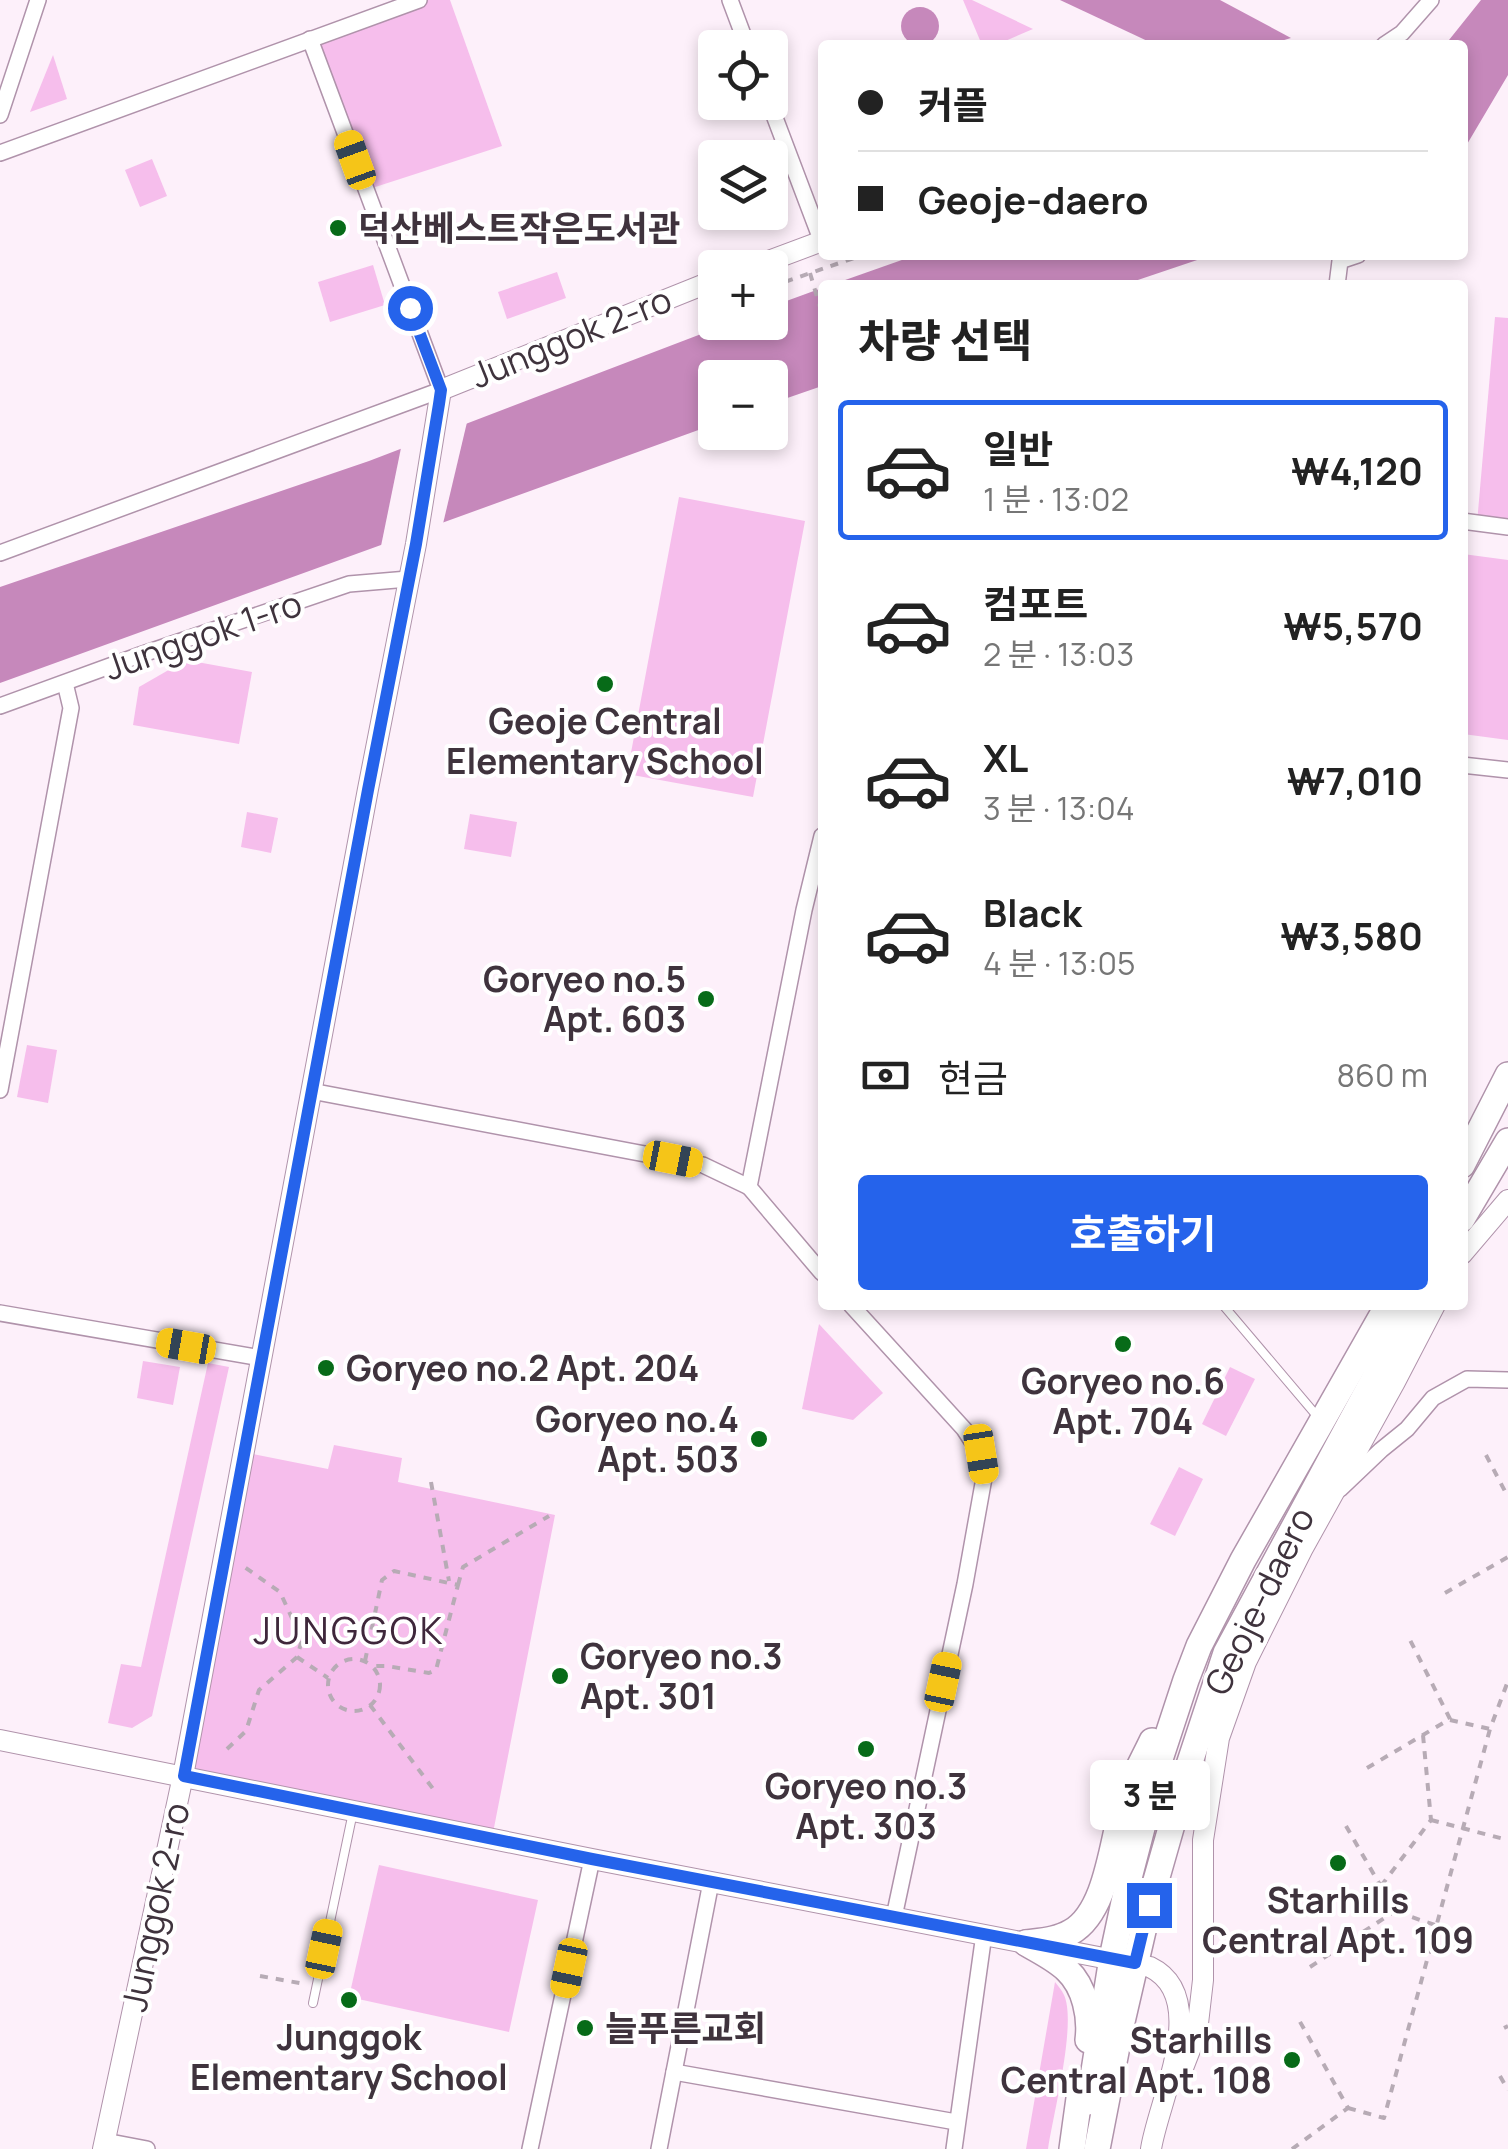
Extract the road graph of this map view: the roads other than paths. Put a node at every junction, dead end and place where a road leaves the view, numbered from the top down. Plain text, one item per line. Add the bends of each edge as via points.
1 (38, 0) edge
2 (418, 0) edge
3 (730, 0) edge
4 (1431, 0) edge
5 (741, 30) edge
6 (310, 38) junction
7 (1392, 40) edge
8 (0, 115) edge
9 (776, 120) edge
10 (0, 153) edge
11 (818, 231) edge
12 (818, 243) edge
13 (788, 254) edge
14 (698, 287) edge
15 (440, 397) junction
16 (1468, 522) edge
17 (1508, 527) edge
18 (0, 553) edge
19 (408, 579) junction
20 (65, 683) junction
21 (0, 706) edge
22 (1468, 766) edge
23 (1508, 770) edge
24 (818, 852) edge
25 (1508, 1075) edge
26 (0, 1090) edge
27 (311, 1090) junction
28 (1508, 1141) edge
29 (1468, 1153) edge
30 (748, 1187) junction
31 (1508, 1200) edge
32 (1468, 1209) edge
33 (1468, 1247) edge
34 (818, 1268) edge
35 (856, 1310) edge
36 (1227, 1310) edge
37 (1385, 1310) edge
38 (1411, 1310) edge
39 (1432, 1310) edge
40 (0, 1313) edge
41 (261, 1358) junction
42 (1508, 1380) edge
43 (1323, 1422) junction
44 (1334, 1495) junction
45 (1186, 1680) junction
46 (0, 1740) edge
47 (184, 1776) junction
48 (353, 1810) junction
49 (592, 1859) junction
50 (711, 1882) junction
51 (894, 1917) junction
52 (984, 1934) junction
53 (1026, 1942) junction
54 (1124, 1961) junction
55 (312, 2003) dead end
56 (674, 2072) junction
57 (956, 2122) junction
58 (1152, 2141) edge
59 (104, 2145) edge
60 (146, 2149) edge
61 (530, 2149) edge
62 (659, 2149) edge
63 (954, 2149) edge
64 (1072, 2149) edge
65 (1082, 2149) edge
66 (1097, 2149) edge

1 - 8 street
2 - 6 street
3 - 5 street
4 - 7 street
6 - 10 street
6 - 15 street
9 - 11 street
12 - 13 street
14 - 15 street, Junggok 2-ro
15 - 18 street
15 - 19 street, Junggok 2-ro
16 - 17 street
19 - 20 street, Junggok 1-ro via 349,584
19 - 27 street, Junggok 2-ro
20 - 21 street, Junggok 1-ro
20 - 26 street via 71,708
22 - 23 street
24 - 30 street
25 - 29 main road
27 - 30 street via 703,1165
27 - 41 street, Junggok 2-ro
28 - 32 main road
30 - 34 street
31 - 33 street
35 - 51 street via 964,1429 981,1454 984,1478
36 - 43 lane
37 - 43 main road, Geoje-daero
38 - 54 main road, Geoje-daero via 1226,1653
39 - 44 street
40 - 41 street
41 - 47 street, Junggok 2-ro
42 - 44 street via 1467,1379 1433,1398
43 - 45 main road, Geoje-daero via 1243,1560
44 - 58 street via 1246,1662 1219,1738 1202,1840 1197,2032
45 - 53 main road via 1124,1802 1094,1908 1073,1932
45 - 54 main road, Geoje-daero via 1130,1874
46 - 47 street
47 - 48 street
47 - 59 street, Junggok 2-ro
48 - 49 street
48 - 55 lane
49 - 50 street
49 - 61 street
50 - 51 street
50 - 56 street
51 - 52 street
52 - 53 street
52 - 57 street
53 - 54 street
53 - 64 main road via 1075,1979 1090,2024
54 - 58 street via 1168,1980 1180,2020
54 - 65 main road, Geoje-daero
54 - 66 main road, Geoje-daero
56 - 57 street
56 - 62 street
57 - 63 street
59 - 60 street

